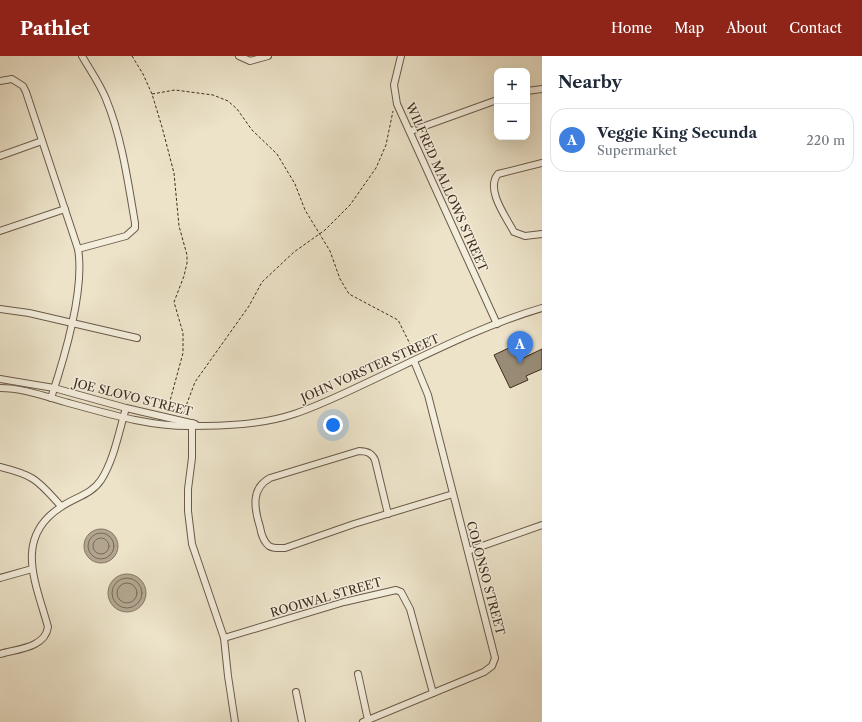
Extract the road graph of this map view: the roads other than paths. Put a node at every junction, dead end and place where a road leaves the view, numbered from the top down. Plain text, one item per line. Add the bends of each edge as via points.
1 (82, 56) edge
2 (239, 56) edge
3 (268, 56) edge
4 (401, 56) edge
5 (0, 81) edge
6 (542, 89) edge
7 (530, 91) edge
8 (494, 101) edge
9 (410, 132) junction
10 (42, 141) junction
11 (0, 156) edge
12 (542, 163) edge
13 (65, 209) junction
14 (0, 232) edge
15 (542, 234) edge
16 (78, 249) junction
17 (542, 308) edge
18 (0, 309) edge
19 (71, 323) junction
20 (497, 324) junction
21 (137, 338) dead end
22 (414, 361) junction
23 (0, 379) edge
24 (0, 388) edge
25 (54, 388) junction
26 (51, 398) junction
27 (126, 408) junction
28 (123, 418) junction
29 (192, 425) junction
30 (201, 426) joint
31 (0, 467) edge
32 (453, 494) junction
33 (61, 506) junction
34 (388, 514) junction
35 (541, 527) edge
36 (468, 551) junction
37 (32, 569) junction
38 (0, 578) edge
39 (224, 638) junction
40 (0, 654) edge
41 (358, 674) dead end
42 (296, 692) dead end
43 (433, 693) junction
44 (366, 721) edge
45 (235, 722) edge
46 (302, 722) edge

1 - 16 street via 100,87 112,117 125,168 135,228 126,236
2 - 3 street via 250,61
4 - 9 street, WILFRED MALLOWS STREET via 394,85 398,104
5 - 10 street via 12,79 23,86
6 - 7 street
8 - 9 street
9 - 20 street, WILFRED MALLOWS STREET
10 - 11 street
10 - 13 street
12 - 15 street via 498,174 493,184 496,197 514,232 525,236
13 - 14 street
13 - 16 street
16 - 19 street via 80,276
17 - 20 street, JOHN VORSTER STREET
18 - 19 street
19 - 21 street
19 - 25 street
20 - 22 street, JOHN VORSTER STREET
22 - 30 street, JOHN VORSTER STREET via 327,402 294,414 253,423
22 - 32 street, COLONSO STREET via 428,395
23 - 25 street, JOE SLOVO STREET
24 - 26 street, JOE SLOVO STREET
25 - 26 street
25 - 27 street, JOE SLOVO STREET
26 - 28 street, JOE SLOVO STREET
27 - 28 street
27 - 29 street, JOE SLOVO STREET via 166,416
28 - 29 street, JOE SLOVO STREET via 171,426
28 - 33 street via 101,480 90,492
29 - 30 street, JOE SLOVO STREET
29 - 39 street via 192,458 188,489 191,537
31 - 33 street via 33,477
32 - 34 street
32 - 36 street, COLONSO STREET
33 - 37 street via 46,518 36,533 31,558
34 - 34 street via 285,548 277,548 269,546 265,541 256,516 255,500 259,487 270,478 364,451 370,453 375,460
35 - 36 street
36 - 43 street, COLONSO STREET via 493,647 494,663 484,672
37 - 38 street
37 - 40 street via 48,627 47,635 42,641
39 - 43 street, ROOIWAL STREET via 344,602 396,590 401,592 410,609
39 - 45 street
41 - 44 street
42 - 46 street
43 - 44 street, COLONSO STREET

